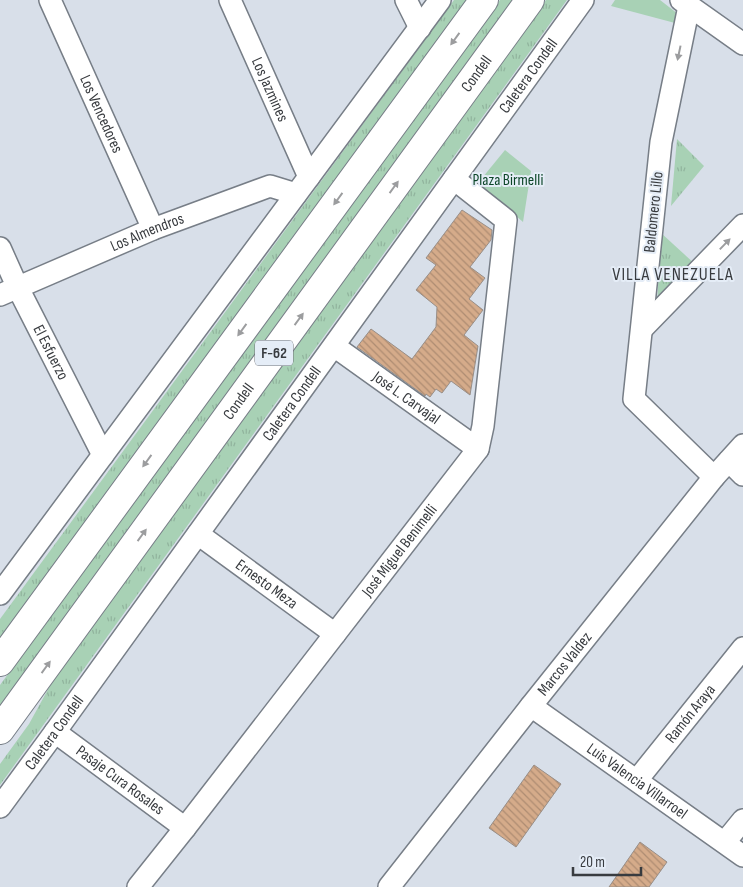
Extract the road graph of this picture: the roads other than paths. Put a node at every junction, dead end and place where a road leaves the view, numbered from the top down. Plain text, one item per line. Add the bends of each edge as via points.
1 (50, 0) edge
2 (230, 0) edge
3 (406, 0) edge
4 (440, 0) edge
5 (484, 0) edge
6 (530, 0) edge
7 (583, 0) edge
8 (685, 3) edge
9 (420, 28) junction
10 (743, 44) edge
11 (309, 177) junction
12 (454, 179) junction
13 (296, 194) junction
14 (743, 225) edge
15 (153, 229) junction
16 (0, 248) edge
17 (9, 290) edge
18 (642, 329) junction
19 (334, 346) junction
20 (743, 445) edge
21 (478, 449) junction
22 (103, 455) junction
23 (736, 468) edge
24 (714, 477) junction
25 (198, 534) junction
26 (0, 594) edge
27 (335, 634) junction
28 (743, 648) edge
29 (0, 662) edge
30 (531, 706) junction
31 (0, 730) edge
32 (55, 732) junction
33 (637, 780) junction
34 (0, 806) edge
35 (743, 820) edge
36 (185, 828) junction
37 (725, 842) junction
38 (743, 856) edge
39 (138, 887) edge
40 (390, 887) edge

1 - 15 street, Los Vencedores
2 - 11 street, Los Jazmines
3 - 9 street
4 - 9 street
5 -> 29 main road, F-62
31 -> 6 main road, Condell / F-62
7 - 12 street, Caletera Condell
8 - 10 street
8 -> 18 street, Baldomero Lillo via 661,142
9 - 11 street
11 - 13 street
12 - 19 street, Caletera Condell
12 - 21 street, José Miguel Benimelli via 506,220
13 - 15 street, Los Almendros via 270,186
13 - 22 street
18 -> 14 street
15 - 17 street, Los Almendros
16 - 17 street, El Esfuerzo
17 - 22 street, El Esfuerzo
18 - 24 street, Baldomero Lillo via 634,399
19 - 21 street, José L. Carvajal
19 - 25 street, Caletera Condell
20 - 23 street, Marcos Valdez
21 - 27 street, José Miguel Benimelli
22 - 26 street
23 - 24 street, Marcos Valdez
24 - 30 street, Marcos Valdez
25 - 27 street, Ernesto Meza
25 - 32 street, Caletera Condell
27 - 36 street, José Miguel Benimelli
28 - 33 street, Ramón Araya
30 - 33 street, Luis Valencia Villarroel
30 - 40 street, Marcos Valdez
32 - 34 street, Caletera Condell
32 - 36 street, Pasaje Cura Rosales
33 - 37 street, Luis Valencia Villarroel
35 - 37 street
36 - 39 street, José Miguel Benimelli
37 - 38 street, Luis Valencia Villarroel

